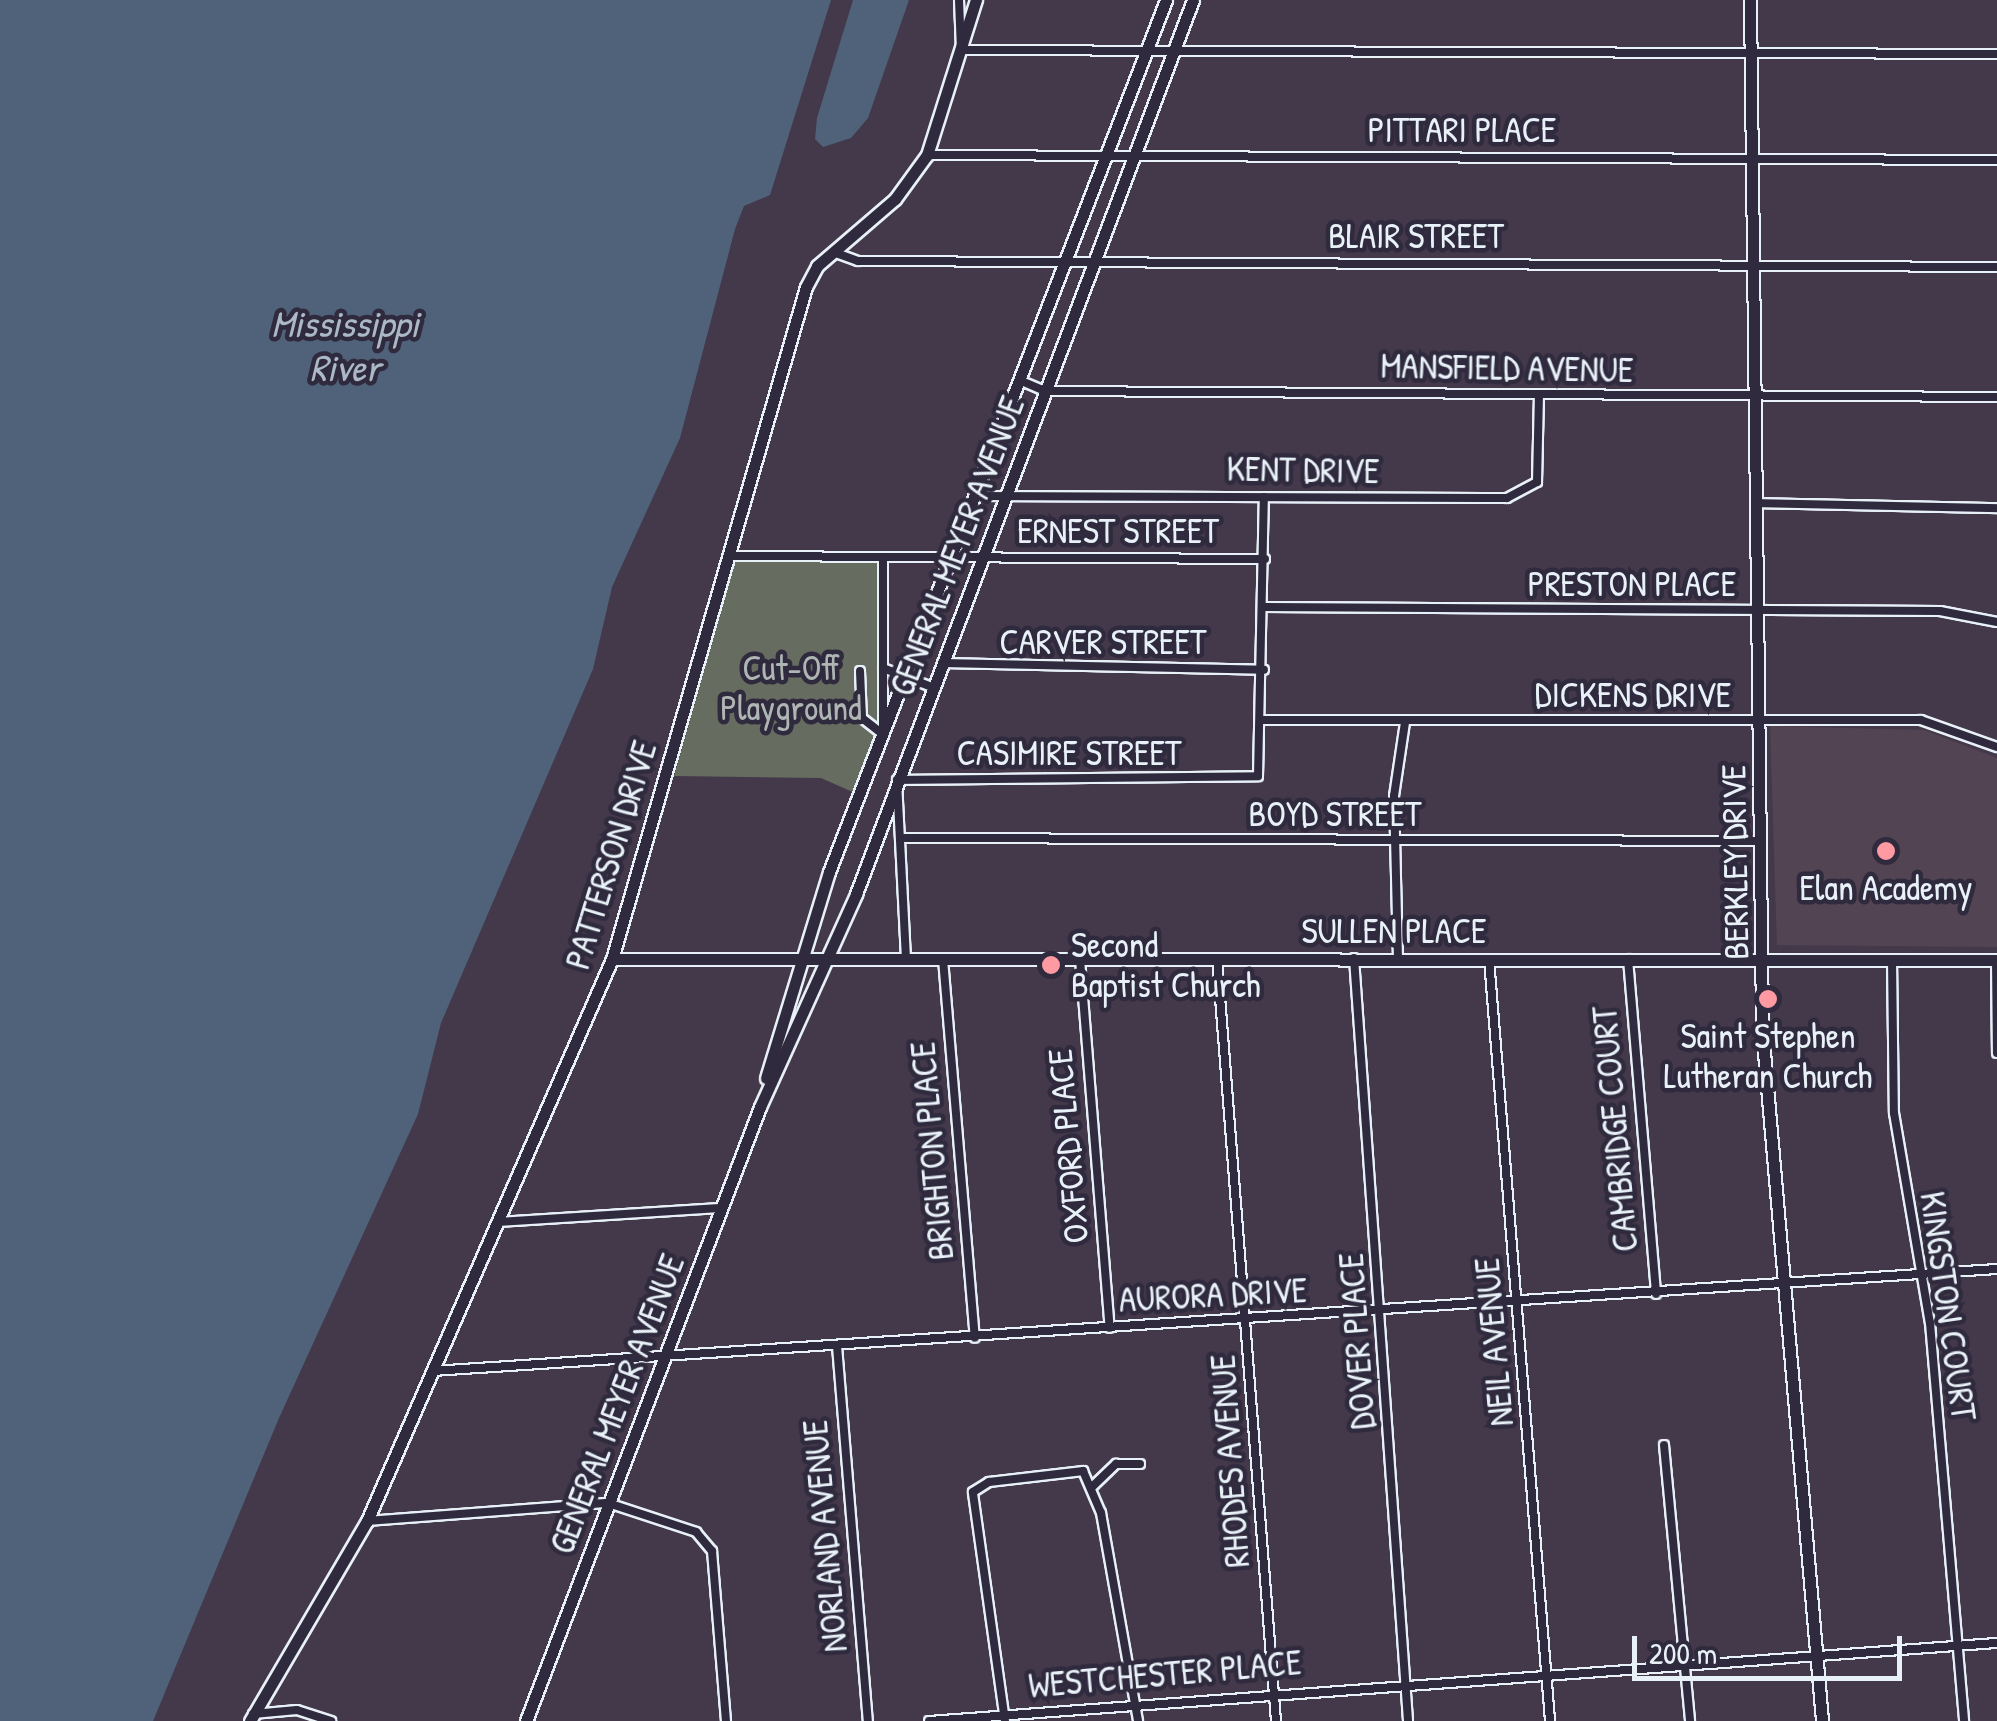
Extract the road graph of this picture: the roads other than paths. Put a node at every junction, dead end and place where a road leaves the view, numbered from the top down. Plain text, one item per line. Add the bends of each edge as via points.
1 (959, 0) edge
2 (976, 0) edge
3 (1166, 0) edge
4 (1193, 0) edge
5 (1750, 0) edge
6 (962, 50) junction
7 (1144, 50) junction
8 (1174, 50) junction
9 (1997, 54) edge
10 (1750, 56) junction
11 (928, 155) junction
12 (1105, 156) junction
13 (1135, 156) junction
14 (1751, 160) junction
15 (1997, 160) edge
16 (836, 252) junction
17 (1065, 260) junction
18 (1095, 261) junction
19 (1752, 266) junction
20 (1997, 268) edge
21 (1020, 380) junction
22 (1045, 392) junction
23 (1540, 395) junction
24 (1997, 396) edge
25 (1754, 398) junction
26 (1006, 494) junction
27 (975, 496) junction
28 (1264, 497) junction
29 (1756, 503) junction
30 (1997, 508) edge
31 (731, 556) junction
32 (883, 557) junction
33 (952, 557) junction
34 (980, 558) junction
35 (1264, 559) junction
36 (1265, 608) junction
37 (1758, 612) junction
38 (1997, 622) edge
39 (942, 663) junction
40 (883, 668) junction
41 (1264, 670) junction
42 (860, 671) dead end
43 (906, 676) junction
44 (932, 687) junction
45 (1263, 720) junction
46 (1405, 722) junction
47 (1760, 722) junction
48 (884, 735) junction
49 (1997, 746) edge
50 (897, 780) junction
51 (857, 806) junction
52 (881, 818) junction
53 (905, 838) junction
54 (1395, 842) junction
55 (1764, 842) junction
56 (804, 958) junction
57 (1217, 958) junction
58 (1354, 958) junction
59 (612, 959) junction
60 (828, 959) junction
61 (906, 959) junction
62 (944, 959) junction
63 (1080, 959) junction
64 (1398, 959) junction
65 (1489, 959) junction
66 (1628, 959) junction
67 (1767, 959) junction
68 (1892, 959) junction
69 (1996, 960) edge
70 (1997, 1052) edge
71 (760, 1107) junction
72 (720, 1208) junction
73 (498, 1222) junction
74 (1997, 1270) edge
75 (1920, 1274) junction
76 (1784, 1285) junction
77 (1656, 1294) junction
78 (1519, 1303) junction
79 (1384, 1312) junction
80 (1246, 1321) junction
81 (1110, 1328) junction
82 (974, 1338) junction
83 (837, 1346) junction
84 (663, 1357) junction
85 (432, 1372) junction
86 (1664, 1445) dead end
87 (1140, 1464) dead end
88 (1093, 1486) junction
89 (608, 1503) junction
90 (367, 1520) junction
91 (1997, 1643) edge
92 (1956, 1644) junction
93 (1818, 1651) junction
94 (1686, 1660) junction
95 (1547, 1671) junction
96 (1406, 1682) junction
97 (1274, 1692) junction
98 (1133, 1704) junction
99 (251, 1718) edge
100 (1004, 1718) edge
101 (331, 1721) edge
102 (526, 1721) edge
103 (726, 1721) edge
104 (868, 1721) edge
105 (929, 1721) edge
106 (1138, 1721) edge
107 (1276, 1721) edge
108 (1408, 1721) edge
109 (1550, 1721) edge
110 (1690, 1721) edge
111 (1822, 1721) edge
112 (1964, 1721) edge

1 - 6 street
2 - 6 street, PATTERSON DRIVE
3 - 7 street, GENERAL MEYER AVENUE
4 - 8 street, GENERAL MEYER AVENUE
5 - 10 street, BERKLEY DRIVE
6 - 7 street
6 - 11 street, PATTERSON DRIVE
7 - 8 street
7 - 12 street, GENERAL MEYER AVENUE
8 - 10 street
8 - 13 street, GENERAL MEYER AVENUE
9 - 10 street
10 - 14 street, BERKLEY DRIVE
11 - 12 street, PITTARI PLACE
11 - 16 street, PATTERSON DRIVE via 895,199
12 - 13 street, PITTARI PLACE
12 - 17 street, GENERAL MEYER AVENUE
13 - 14 street, PITTARI PLACE
13 - 18 street, GENERAL MEYER AVENUE
14 - 15 street, PITTARI PLACE
14 - 19 street, BERKLEY DRIVE
16 - 17 street, BLAIR STREET via 858,261
16 - 31 street, PATTERSON DRIVE via 817,266 800,302
17 - 18 street, BLAIR STREET
17 - 21 street, GENERAL MEYER AVENUE
18 - 19 street, BLAIR STREET
18 - 22 street, GENERAL MEYER AVENUE
19 - 20 street, BLAIR STREET
19 - 25 street, BERKLEY DRIVE
21 - 22 street, MANSFIELD AVENUE
21 - 27 street, GENERAL MEYER AVENUE
22 - 23 street, MANSFIELD AVENUE
22 - 26 street, GENERAL MEYER AVENUE
23 - 25 street, MANSFIELD AVENUE
23 - 28 street, KENT DRIVE via 1540,466 1522,495
24 - 25 street, MANSFIELD AVENUE
25 - 29 street, BERKLEY DRIVE
26 - 27 street, KENT DRIVE
26 - 28 street, KENT DRIVE
26 - 34 street, GENERAL MEYER AVENUE
27 - 33 street, GENERAL MEYER AVENUE
28 - 35 street
29 - 30 street
29 - 37 street, BERKLEY DRIVE
31 - 32 street, ERNEST STREET
31 - 59 street, PATTERSON DRIVE
32 - 33 street, ERNEST STREET
32 - 40 street
33 - 34 street, ERNEST STREET
33 - 43 street, GENERAL MEYER AVENUE
34 - 35 street, ERNEST STREET
34 - 39 street, GENERAL MEYER AVENUE
35 - 36 street
36 - 37 street, PRESTON PLACE
36 - 41 street
37 - 38 street, PRESTON PLACE via 1940,611
37 - 47 street, BERKLEY DRIVE
39 - 41 street, CARVER STREET
39 - 44 street, GENERAL MEYER AVENUE
40 - 43 street
40 - 48 street
41 - 45 street
42 - 48 street via 862,718
43 - 44 street
43 - 48 street, GENERAL MEYER AVENUE
44 - 50 street, GENERAL MEYER AVENUE
45 - 46 street, DICKENS DRIVE
45 - 50 street, CASIMIRE STREET via 1260,773 1242,780
46 - 47 street, DICKENS DRIVE
46 - 54 street
47 - 49 street, DICKENS DRIVE via 1933,721
47 - 55 street, BERKLEY DRIVE
48 - 51 street, GENERAL MEYER AVENUE
50 - 52 street, GENERAL MEYER AVENUE
50 - 53 street
51 - 52 street
51 - 56 street, GENERAL MEYER AVENUE
52 - 60 street, GENERAL MEYER AVENUE
53 - 54 street, BOYD STREET
53 - 61 street
54 - 55 street, BOYD STREET
54 - 64 street
55 - 67 street, BERKLEY DRIVE
56 - 59 street, SULLEN PLACE
56 - 60 street, SULLEN PLACE
56 - 71 street, GENERAL MEYER AVENUE
57 - 58 street, SULLEN PLACE
57 - 63 street, SULLEN PLACE
57 - 80 street, RHODES AVENUE
58 - 64 street, SULLEN PLACE
58 - 79 street, DOVER PLACE
59 - 73 street, PATTERSON DRIVE
60 - 61 street, SULLEN PLACE
60 - 71 street, GENERAL MEYER AVENUE
61 - 62 street, SULLEN PLACE
62 - 63 street, SULLEN PLACE
62 - 82 street, BRIGHTON PLACE
63 - 81 street, OXFORD PLACE
64 - 65 street, SULLEN PLACE
65 - 66 street, SULLEN PLACE
65 - 78 street, NEIL AVENUE
66 - 67 street, SULLEN PLACE
66 - 77 street, CAMBRIDGE COURT
67 - 68 street, SULLEN PLACE
67 - 76 street, BERKLEY DRIVE via 1762,1029
68 - 69 street, SULLEN PLACE
68 - 75 street, KINGSTON COURT via 1894,1113
69 - 70 street
71 - 72 street, GENERAL MEYER AVENUE
72 - 73 street
72 - 84 street, GENERAL MEYER AVENUE
73 - 85 street, PATTERSON DRIVE
74 - 75 street, AURORA DRIVE
75 - 76 street, AURORA DRIVE
75 - 92 street, KINGSTON COURT
76 - 77 street, AURORA DRIVE
76 - 93 street, BERKLEY DRIVE
77 - 78 street, AURORA DRIVE
78 - 79 street, AURORA DRIVE
78 - 95 street, NEIL AVENUE
79 - 80 street, AURORA DRIVE
79 - 96 street, DOVER PLACE
80 - 81 street, AURORA DRIVE
80 - 97 street, RHODES AVENUE
81 - 82 street, AURORA DRIVE
82 - 83 street, AURORA DRIVE
83 - 84 street, AURORA DRIVE
83 - 104 street, NORLAND AVENUE
84 - 85 street, AURORA DRIVE
84 - 89 street, GENERAL MEYER AVENUE
85 - 90 street, PATTERSON DRIVE
86 - 94 street
87 - 88 street via 1116,1464
88 - 98 street
88 - 100 street via 1083,1471 989,1482 974,1492
89 - 90 street
89 - 102 street, GENERAL MEYER AVENUE
89 - 103 street via 707,1540
90 - 99 street, PATTERSON DRIVE
91 - 92 street, WESTCHESTER PLACE
92 - 93 street, WESTCHESTER PLACE
92 - 112 street, KINGSTON COURT
93 - 94 street, WESTCHESTER PLACE
93 - 111 street, BERKLEY DRIVE
94 - 95 street, WESTCHESTER PLACE
94 - 110 street
95 - 96 street, WESTCHESTER PLACE
95 - 109 street, NEIL AVENUE
96 - 97 street, WESTCHESTER PLACE
96 - 108 street, DOVER PLACE
97 - 98 street, WESTCHESTER PLACE
97 - 107 street, RHODES AVENUE
98 - 100 street, WESTCHESTER PLACE
98 - 106 street
99 - 101 street via 297,1710
100 - 105 street, WESTCHESTER PLACE

